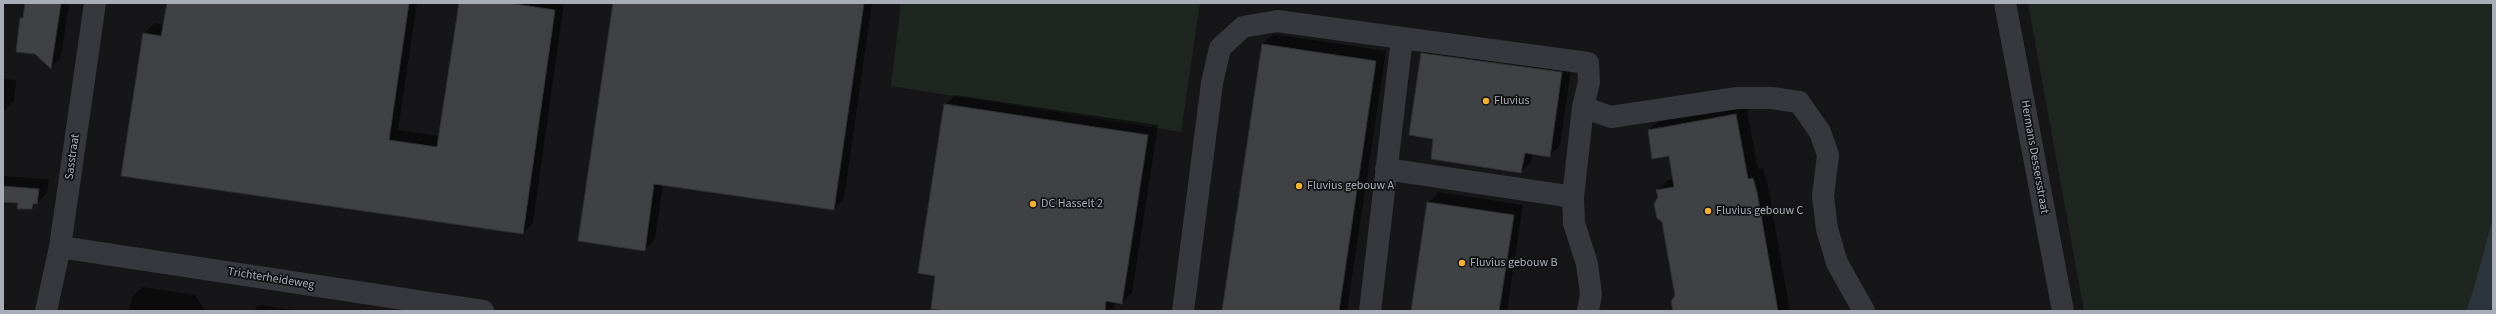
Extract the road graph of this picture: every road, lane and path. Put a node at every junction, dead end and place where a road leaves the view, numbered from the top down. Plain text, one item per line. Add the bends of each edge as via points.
1 (95, 3) edge
2 (2004, 3) edge
3 (1402, 38) junction
4 (1583, 107) junction
5 (1386, 169) junction
6 (1573, 197) junction
7 (60, 247) junction
8 (434, 307) edge
9 (46, 311) edge
10 (483, 311) edge
11 (1183, 311) edge
12 (1370, 311) edge
13 (1588, 311) edge
14 (1864, 311) edge
15 (2063, 311) edge

1 - 7 street, Sasstraat
2 - 15 street, Hermans Dessersstraat
3 - 4 street via 1588,63 1589,82
3 - 5 street
3 - 11 street via 1276,21 1243,27 1220,48 1212,83
4 - 6 street
4 - 14 street via 1611,117 1737,98 1772,98 1799,102 1820,132 1828,155 1823,196 1827,229 1837,263
5 - 6 street
5 - 12 street
6 - 13 street via 1574,223 1587,264 1592,294
7 - 8 street, Trichterheideweg
7 - 9 street, Sasstraat
8 - 10 street, Trichterheideweg

